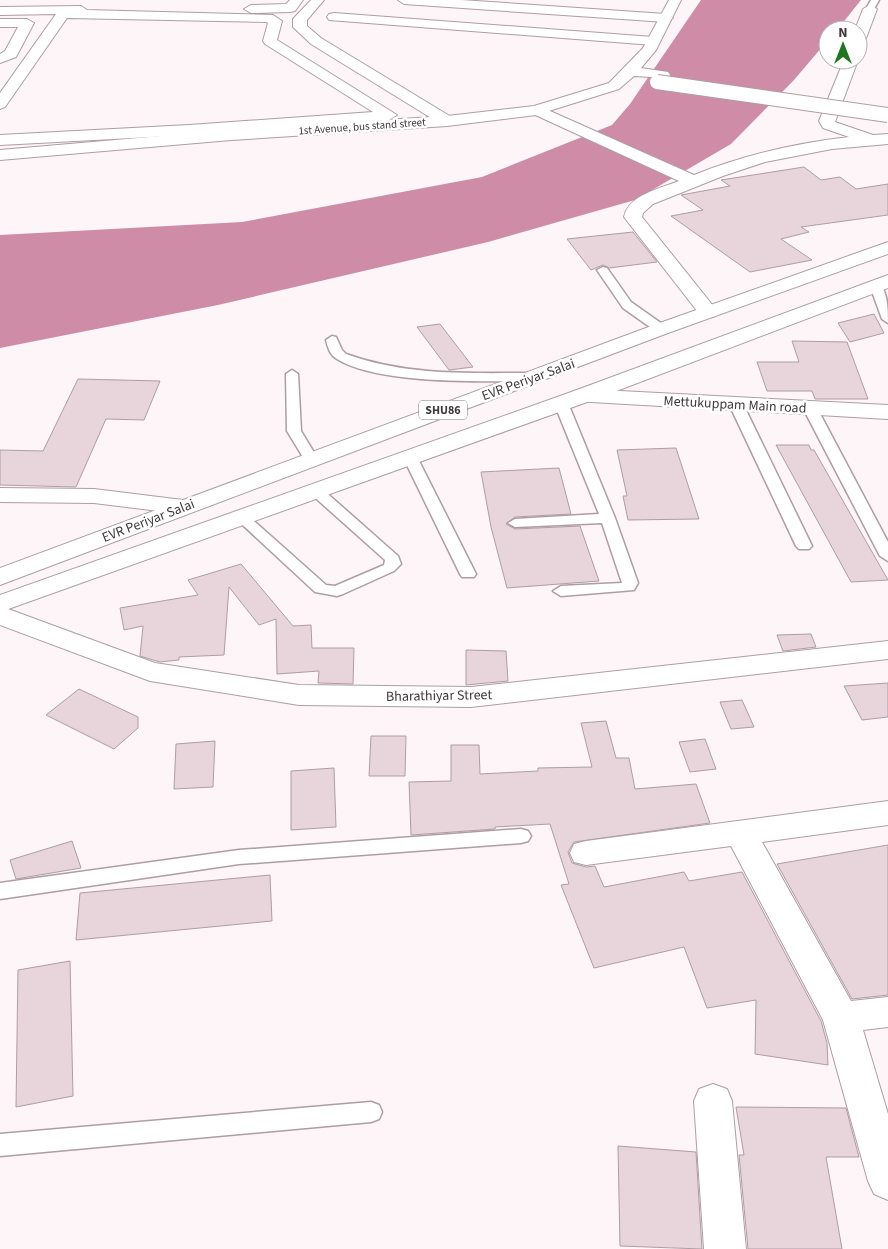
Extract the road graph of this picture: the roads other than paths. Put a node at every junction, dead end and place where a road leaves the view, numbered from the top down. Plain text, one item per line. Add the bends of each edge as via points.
1 (297, 0) edge
2 (318, 0) edge
3 (404, 0) edge
4 (670, 0) edge
5 (69, 5) edge
6 (872, 5) edge
7 (0, 11) edge
8 (334, 17) dead end
9 (666, 18) junction
10 (866, 20) edge
11 (0, 23) edge
12 (654, 41) junction
13 (337, 53) junction
14 (4, 56) edge
15 (301, 60) junction
16 (847, 70) edge
17 (627, 74) junction
18 (660, 79) junction
19 (0, 104) edge
20 (888, 106) edge
21 (536, 110) junction
22 (888, 115) edge
23 (447, 121) junction
24 (888, 139) edge
25 (0, 140) edge
26 (871, 140) junction
27 (0, 155) edge
28 (696, 182) junction
29 (888, 248) edge
30 (603, 270) dead end
31 (788, 283) junction
32 (882, 284) edge
33 (835, 303) junction
34 (708, 312) junction
35 (888, 319) edge
36 (661, 329) junction
37 (332, 340) dead end
38 (292, 374) dead end
39 (533, 377) junction
40 (572, 400) junction
41 (736, 404) junction
42 (810, 408) junction
43 (888, 412) edge
44 (410, 457) junction
45 (311, 459) junction
46 (316, 491) junction
47 (0, 495) edge
48 (184, 507) junction
49 (241, 517) junction
50 (608, 518) junction
51 (515, 523) dead end
52 (804, 546) dead end
53 (888, 556) edge
54 (468, 574) dead end
55 (0, 577) edge
56 (561, 590) dead end
57 (0, 604) edge
58 (0, 615) edge
59 (888, 650) edge
60 (888, 813) edge
61 (740, 832) junction
62 (521, 836) dead end
63 (586, 853) dead end
64 (0, 891) edge
65 (888, 1012) edge
66 (841, 1018) junction
67 (713, 1102) dead end
68 (371, 1112) dead end
69 (0, 1145) edge
70 (888, 1180) edge
71 (725, 1249) edge

1 - 5 street via 290,8
2 - 13 street via 300,19 300,27
3 - 9 street
4 - 9 street, 1st Avenue, bus stand street
5 - 7 street
6 - 10 street
8 - 12 street
9 - 12 street, 1st Avenue, bus stand street
11 - 14 street via 27,24
12 - 17 street, 1st Avenue, bus stand street
13 - 15 street
13 - 23 street
15 - 19 street via 270,41 275,22 268,18 63,14
15 - 25 street via 389,115
16 - 26 street via 827,121
17 - 18 street
17 - 21 street, 1st Avenue, bus stand street via 614,86
18 - 20 street
18 - 22 street, bridge
21 - 23 street, 1st Avenue, bus stand street
21 - 28 street
23 - 27 street, 1st Avenue, bus stand street
24 - 26 street
26 - 28 street via 764,158
28 - 34 street via 647,200 634,211 633,217
29 - 31 street, EVR Periyar Salai / SHU86
30 - 36 lane via 627,305
31 - 33 street
31 - 34 street, EVR Periyar Salai / SHU86
32 - 33 street, EVR Periyar Salai / SHU86
32 - 35 lane
33 - 40 street, EVR Periyar Salai / SHU86
34 - 36 street, EVR Periyar Salai / SHU86
36 - 39 street, EVR Periyar Salai / SHU86
37 - 39 lane via 336,352 342,357 392,370 451,376
38 - 45 lane via 294,431
39 - 45 street, EVR Periyar Salai / SHU86
40 - 41 street, Mettukuppam Main road
40 - 44 street, EVR Periyar Salai / SHU86
40 - 50 lane
41 - 42 street, Mettukuppam Main road
41 - 52 lane
42 - 43 street, Mettukuppam Main road
42 - 53 lane
44 - 46 street, EVR Periyar Salai / SHU86
44 - 54 lane
45 - 48 street, EVR Periyar Salai / SHU86
46 - 49 street, EVR Periyar Salai / SHU86
46 - 49 lane via 393,559 390,568 337,591 321,590
47 - 48 street via 94,496
48 - 55 street, EVR Periyar Salai / SHU86
49 - 57 street, EVR Periyar Salai / SHU86
50 - 51 lane
50 - 56 lane via 630,583 628,586
58 - 59 street, Bharathiyar Street via 150,672 300,695 472,697
60 - 61 street
61 - 63 street
61 - 66 street
62 - 64 lane via 239,857
65 - 66 street
66 - 70 street
67 - 71 street
68 - 69 lane

